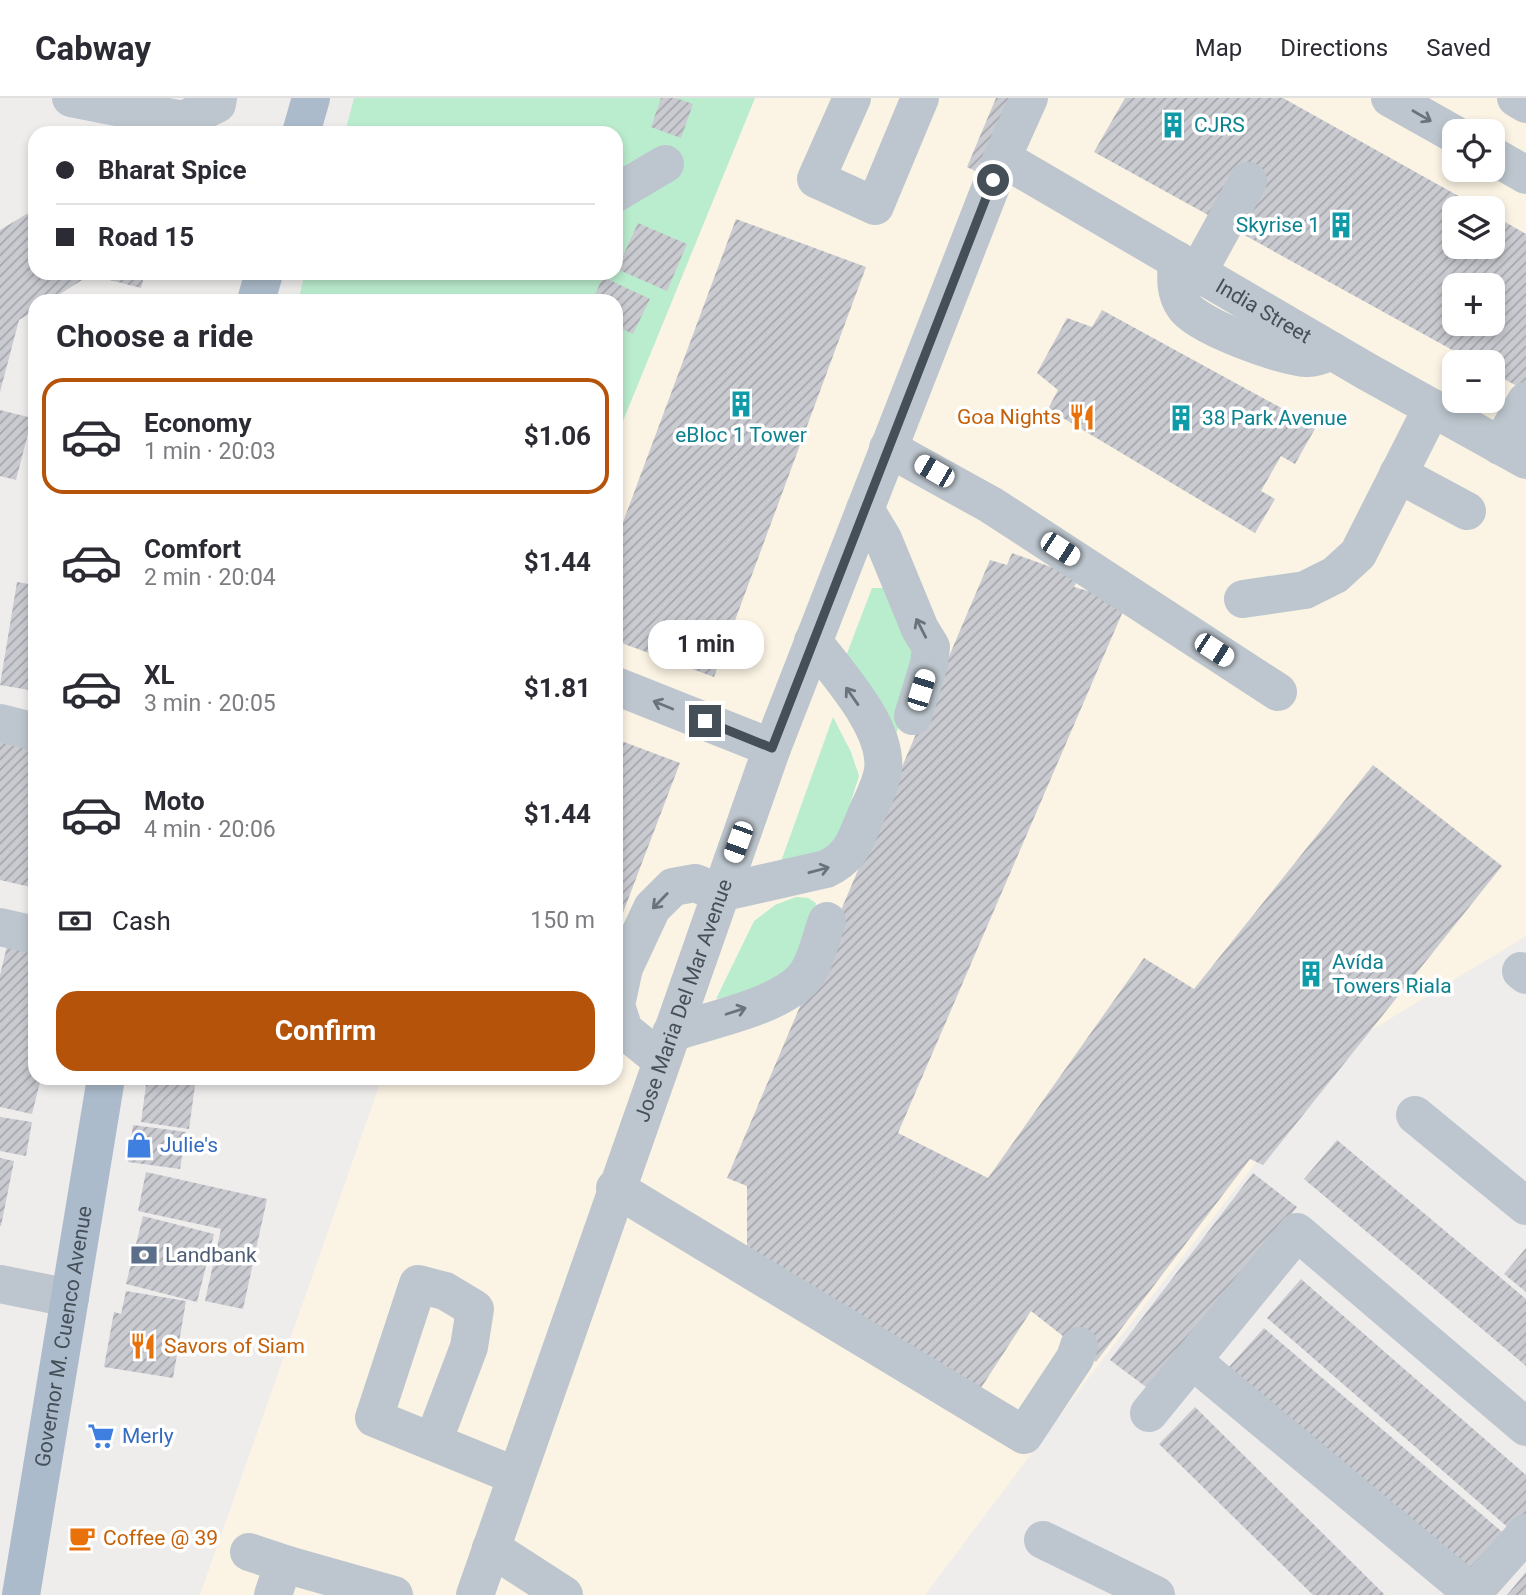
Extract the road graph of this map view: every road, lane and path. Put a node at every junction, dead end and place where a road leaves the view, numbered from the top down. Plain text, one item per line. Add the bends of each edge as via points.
1 (71, 98) edge
2 (218, 98) edge
3 (311, 98) edge
4 (852, 98) edge
5 (920, 98) edge
6 (1029, 98) edge
7 (1390, 98) edge
8 (1516, 98) edge
9 (1526, 104) edge
10 (303, 126) edge
11 (1442, 128) edge
12 (1002, 158) junction
13 (1505, 163) edge
14 (665, 164) dead end
15 (1526, 175) edge
16 (1248, 181) dead end
17 (623, 189) edge
18 (1187, 266) junction
19 (1526, 401) edge
20 (1432, 408) junction
21 (888, 448) junction
22 (1513, 453) edge
23 (1398, 474) junction
24 (864, 509) junction
25 (1467, 511) dead end
26 (1243, 599) dead end
27 (813, 641) junction
28 (623, 689) edge
29 (1278, 692) dead end
30 (912, 716) dead end
31 (0, 723) edge
32 (28, 730) edge
33 (772, 748) junction
34 (720, 893) junction
35 (827, 921) dead end
36 (0, 927) edge
37 (28, 933) edge
38 (623, 972) edge
39 (623, 1027) edge
40 (666, 1046) junction
41 (105, 1085) edge
42 (1415, 1115) dead end
43 (615, 1188) junction
44 (1526, 1206) edge
45 (0, 1284) edge
46 (70, 1298) junction
47 (1079, 1346) dead end
48 (1192, 1360) junction
49 (1149, 1413) dead end
50 (1526, 1427) edge
51 (433, 1442) dead end
52 (516, 1476) junction
53 (1526, 1534) edge
54 (1043, 1540) dead end
55 (491, 1548) junction
56 (249, 1552) dead end
57 (280, 1580) edge
58 (21, 1595) edge
59 (394, 1595) edge
60 (475, 1595) edge
61 (564, 1595) edge
62 (1156, 1595) edge

1 - 2 street via 184,120 217,104
3 - 10 main road
4 - 5 street via 816,179 875,206
6 - 12 street, Jose Maria Del Mar Avenue
7 -> 11 street
8 - 9 street
12 - 18 street
12 - 21 street, Jose Maria Del Mar Avenue
13 - 15 street
14 - 17 street
16 - 18 street
18 - 20 street, India Street via 1175,285 1185,309 1281,355 1310,359 1332,351
19 - 22 street
20 - 22 street, India Street
20 - 23 street
21 - 24 street, Jose Maria Del Mar Avenue
21 - 29 street via 991,505
23 - 25 street
23 - 26 street via 1358,554 1335,575 1305,590
24 - 27 street, Jose Maria Del Mar Avenue
30 -> 24 street via 931,647 883,539
27 - 33 street, Jose Maria Del Mar Avenue
34 -> 27 street via 842,862 854,846 883,773 877,730
33 -> 28 street
31 - 32 street
33 - 34 street, Jose Maria Del Mar Avenue
34 -> 38 street via 695,884 673,887 652,908
34 - 40 street, Jose Maria Del Mar Avenue
40 -> 35 street via 795,988 809,971
36 - 37 street
39 -> 40 street
40 - 43 street, Jose Maria Del Mar Avenue
41 - 46 main road, Governor M. Cuenco Avenue
42 - 44 street
43 - 47 street via 1024,1436
43 - 52 street, Jose Maria Del Mar Avenue
45 - 46 street
46 - 58 main road, Governor M. Cuenco Avenue
48 - 49 street
48 - 50 street via 1297,1233
48 - 53 street via 1465,1587 1478,1587
51 - 52 street
52 - 55 street, Jose Maria Del Mar Avenue
54 - 62 street
55 - 60 street, Jose Maria Del Mar Avenue
55 - 61 street
56 - 57 street
57 - 59 street

